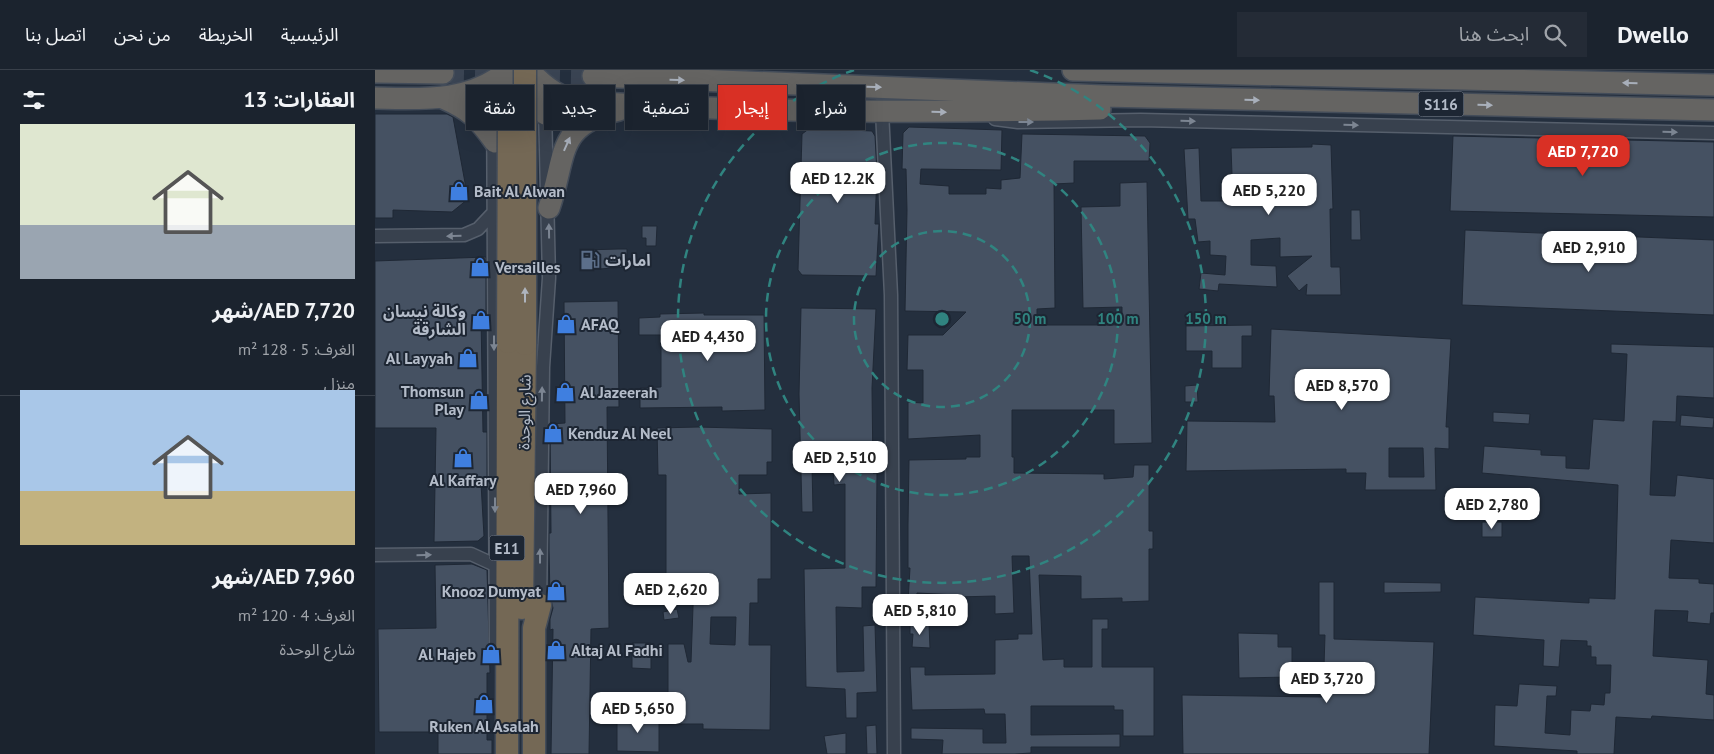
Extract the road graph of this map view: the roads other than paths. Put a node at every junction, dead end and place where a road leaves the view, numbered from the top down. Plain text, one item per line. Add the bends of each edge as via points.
1 (1073, 70) edge
2 (1240, 71) edge
3 (375, 72) edge
4 (443, 73) dead end
5 (509, 73) edge
6 (593, 76) tunnel mouth
7 (551, 84) edge
8 (1714, 85) edge
9 (375, 98) edge
10 (443, 98) junction
11 (1169, 98) junction
12 (625, 105) edge
13 (708, 107) edge
14 (625, 108) edge
15 (1714, 110) edge
16 (882, 111) junction
17 (544, 112) edge
18 (978, 112) junction
19 (546, 130) edge
20 (1714, 133) edge
21 (495, 142) junction
22 (549, 208) junction
23 (494, 212) junction
24 (375, 236) edge
25 (516, 343) junction
26 (375, 555) edge
27 (495, 565) junction
28 (540, 605) junction
29 (497, 754) edge
30 (507, 754) edge
31 (522, 754) edge
32 (535, 754) edge
33 (541, 754) edge
34 (894, 754) edge

1 - 2 highway, S116
8 -> 2 highway, S116
3 - 4 highway
5 - 7 highway
5 - 10 highway
5 - 17 highway via 534,93
5 - 21 highway via 512,82
5 - 25 highway, شارع الوحدة / E11, bridge
6 -> 11 highway, S116
7 - 12 highway via 577,102
9 - 10 highway
10 - 21 highway via 470,111
11 -> 15 highway, S116
11 - 18 highway via 1157,104 1127,108
13 - 16 highway
22 -> 14 highway via 564,148 572,134 584,122 600,114
16 -> 18 highway
16 - 34 street via 891,295
18 -> 20 street via 993,119 1018,122 1141,120
19 - 22 street
21 - 23 street
28 -> 22 street
23 -> 24 street via 478,229 464,235
23 -> 27 street
25 - 30 highway, شارع الوحدة / E11
25 - 31 highway, شارع الوحدة / E11
26 -> 27 street via 471,554
27 - 29 street
28 - 32 highway via 534,628
28 - 33 street

